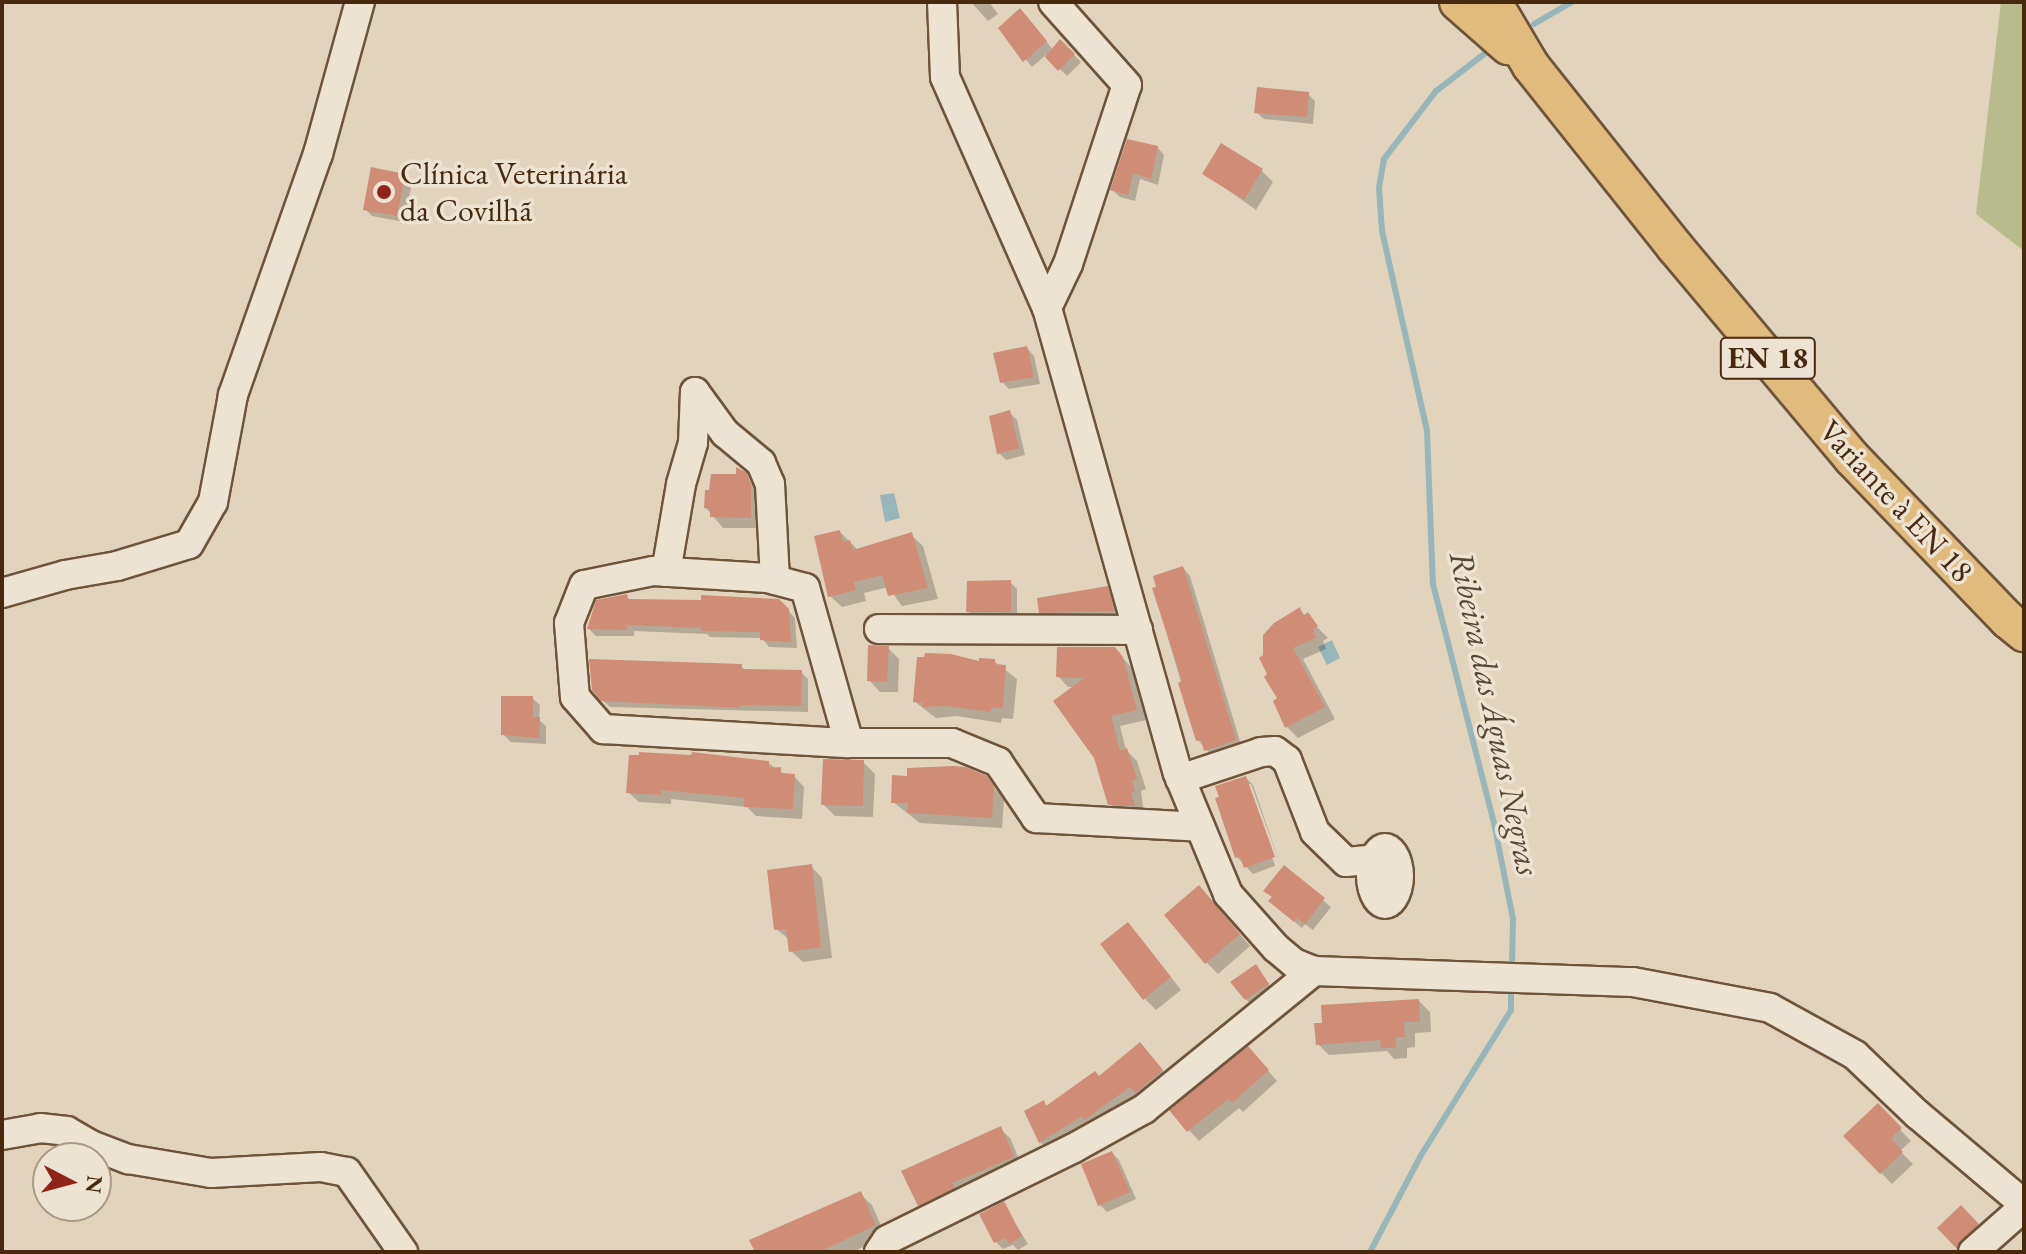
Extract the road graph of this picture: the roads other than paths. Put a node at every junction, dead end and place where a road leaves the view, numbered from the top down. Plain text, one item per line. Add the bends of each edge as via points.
1 (360, 2) edge
2 (942, 2) edge
3 (1053, 2) edge
4 (1458, 2) edge
5 (1493, 2) edge
6 (1531, 66) junction
7 (1047, 308) junction
8 (666, 572) junction
9 (775, 580) junction
10 (2, 593) edge
11 (879, 629) dead end
12 (1138, 630) junction
13 (2024, 633) edge
14 (849, 743) junction
15 (1180, 779) junction
16 (1200, 827) junction
17 (1371, 860) dead end
18 (1314, 971) junction
19 (2, 1135) edge
20 (2024, 1206) edge
21 (403, 1252) edge
22 (879, 1252) edge
23 (1973, 1252) edge

1 - 10 street via 337,130 233,395 213,502 189,544
2 - 7 street via 945,77
3 - 7 street via 1127,85 1068,264
4 - 6 main road, Variante à EN 18 / EN 18
5 - 6 main road, Variante à EN 18 / EN 18
6 - 13 main road, Variante à EN 18 / EN 18 via 1852,458
7 - 12 street
8 - 9 street
8 - 9 street via 693,443 695,392 725,433 761,463 770,484
8 - 14 street via 584,585 569,623 575,697 603,729
9 - 14 street via 805,588
11 - 12 street
12 - 15 street
14 - 16 street via 952,743 998,762 1036,818
15 - 16 street
15 - 17 street via 1275,751 1287,760 1315,832 1329,849 1346,862
16 - 18 street via 1228,894 1276,948
18 - 20 street via 1633,982 1770,1008 1855,1055
18 - 22 street via 1144,1109 887,1240
19 - 21 street via 40,1128 67,1131 128,1159 211,1173 321,1167 347,1172
20 - 23 street

